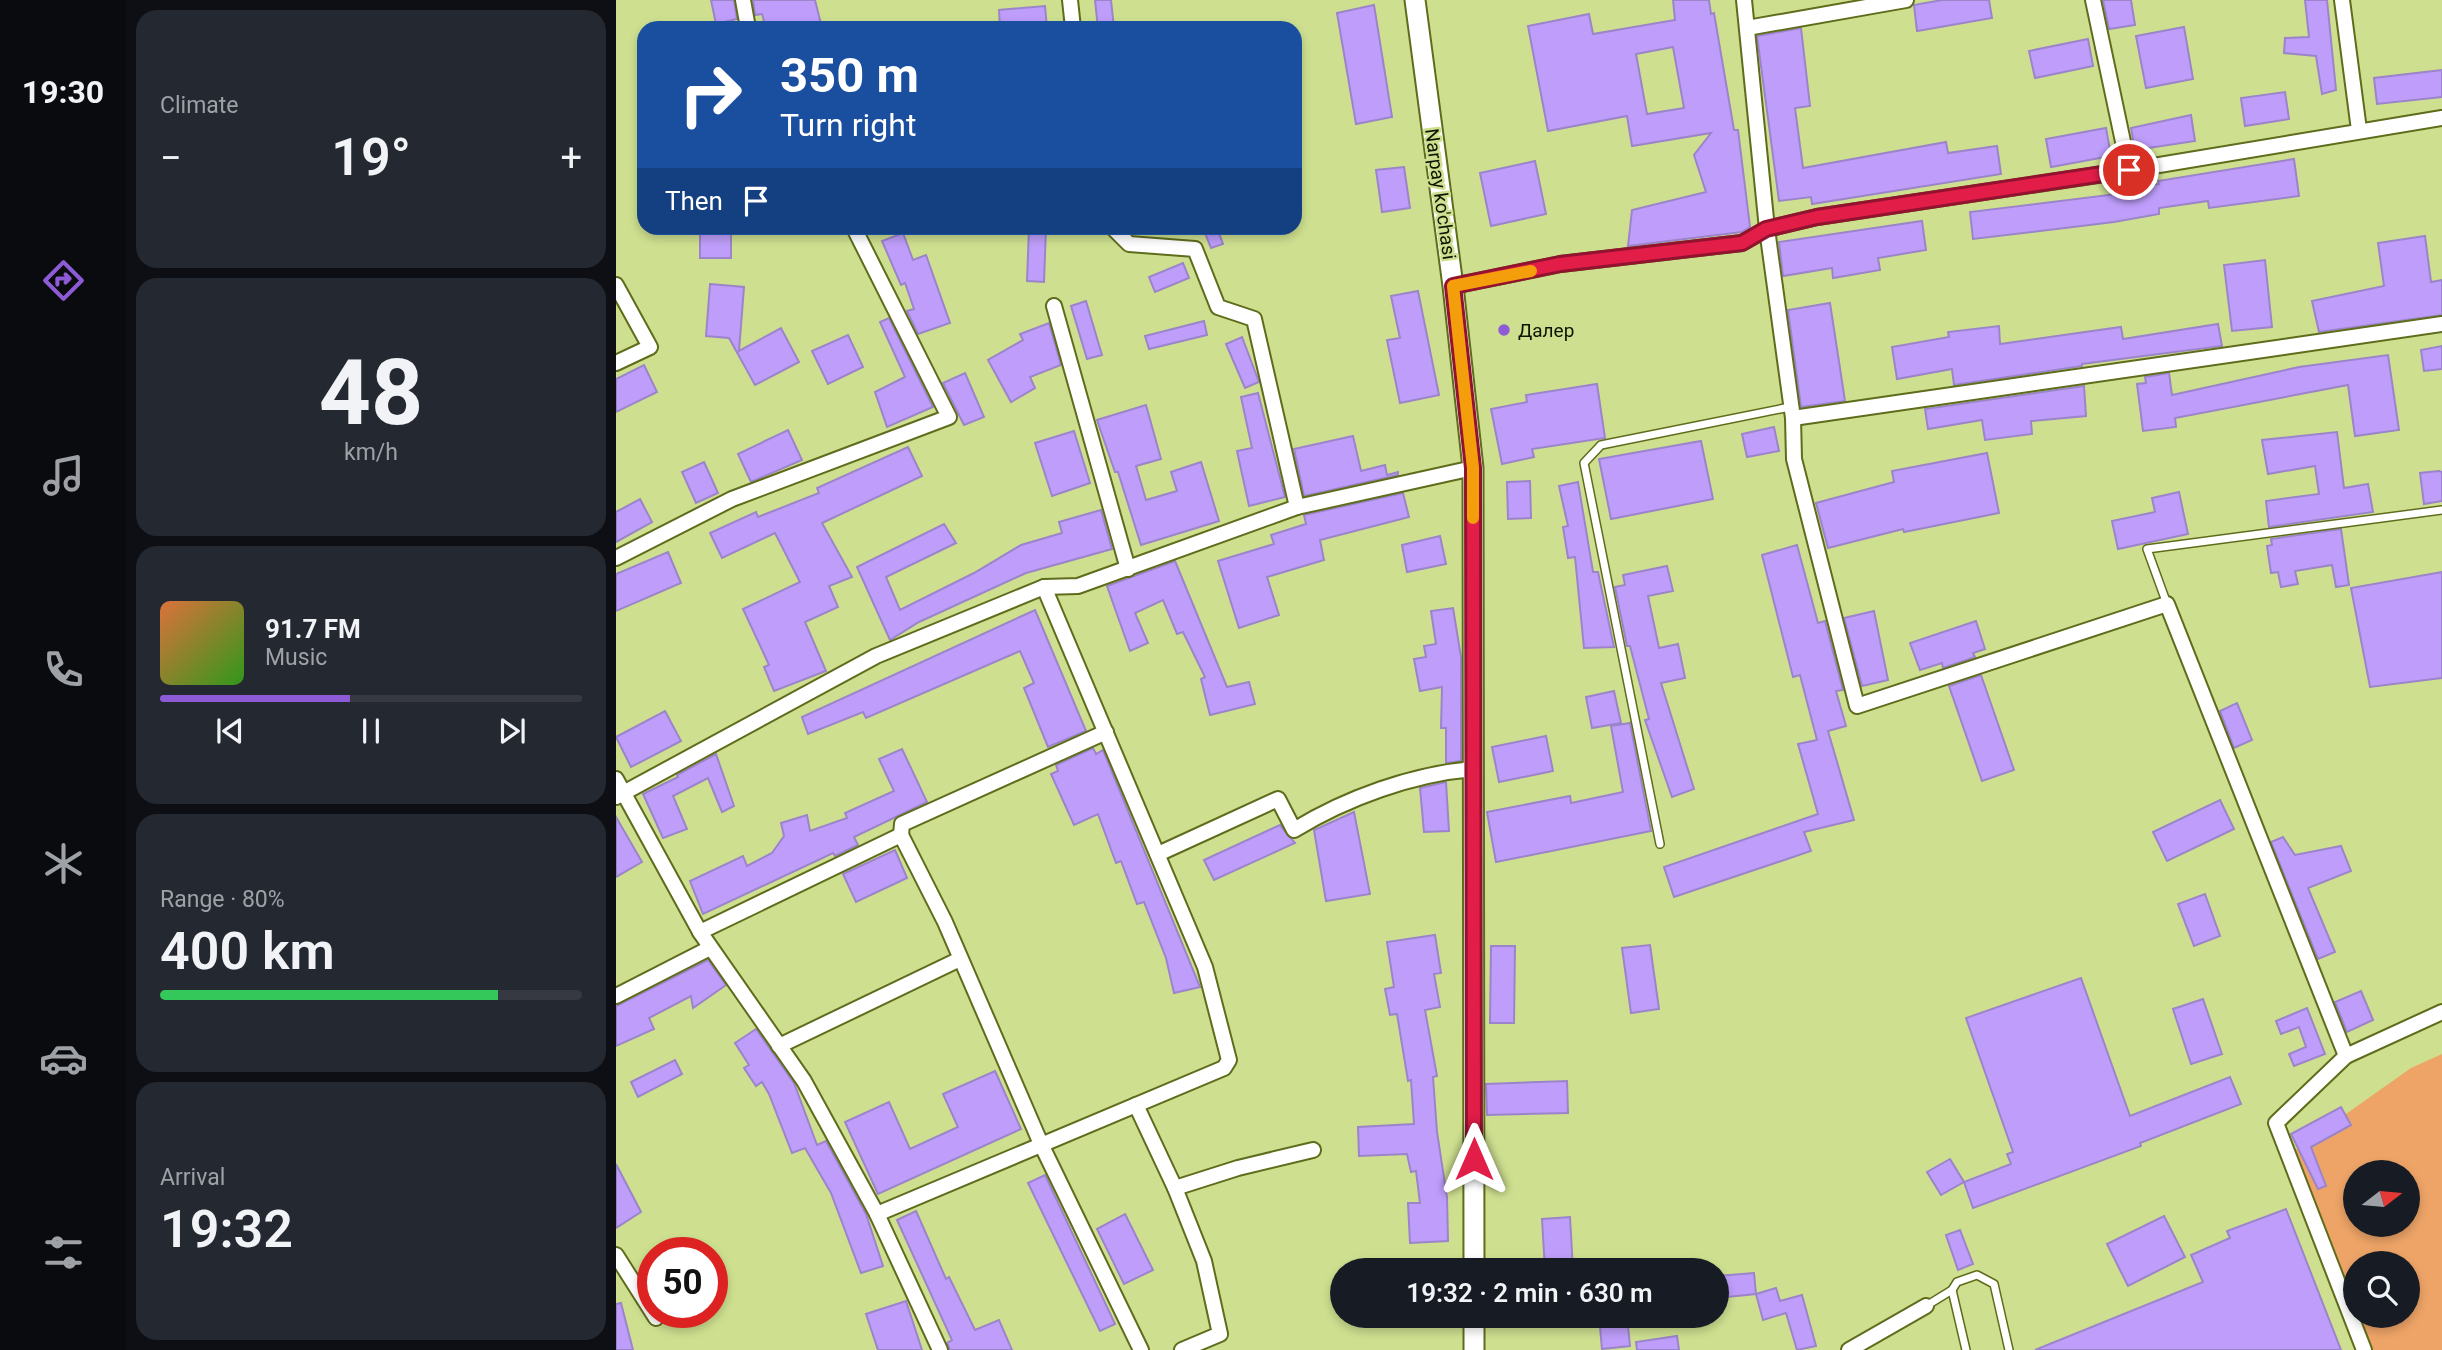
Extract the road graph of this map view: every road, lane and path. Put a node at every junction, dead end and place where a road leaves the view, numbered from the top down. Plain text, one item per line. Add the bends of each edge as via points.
1 (743, 0) edge
2 (1070, 0) edge
3 (1415, 0) edge
4 (1744, 0) edge
5 (1906, 0) edge
6 (2093, 0) edge
7 (2342, 0) edge
8 (747, 21) edge
9 (1072, 21) edge
10 (1747, 28) junction
11 (2442, 118) edge
12 (2359, 130) junction
13 (2129, 170) junction
14 (1766, 229) junction
15 (858, 235) edge
16 (1120, 235) edge
17 (616, 285) edge
18 (1453, 286) junction
19 (1054, 306) dead end
20 (2442, 324) edge
21 (616, 363) edge
22 (1792, 413) junction
23 (1473, 468) junction
24 (1297, 507) junction
25 (2442, 510) edge
26 (616, 558) edge
27 (1128, 569) junction
28 (1044, 587) junction
29 (2167, 604) junction
30 (1106, 733) junction
31 (1473, 769) junction
32 (616, 779) edge
33 (620, 795) edge
34 (901, 835) junction
35 (1660, 844) dead end
36 (1158, 854) junction
37 (700, 932) junction
38 (710, 948) junction
39 (960, 959) junction
40 (616, 996) edge
41 (2442, 1012) edge
42 (779, 1045) junction
43 (2346, 1056) junction
44 (1136, 1105) junction
45 (1041, 1144) junction
46 (1313, 1150) dead end
47 (1175, 1188) junction
48 (877, 1214) junction
49 (616, 1255) edge
50 (1474, 1258) edge
51 (637, 1288) edge
52 (1952, 1290) junction
53 (1926, 1306) joint
54 (1474, 1328) edge
55 (940, 1350) edge
56 (1141, 1350) edge
57 (1182, 1350) edge
58 (1474, 1350) edge
59 (1849, 1350) edge
60 (1966, 1350) edge
61 (2009, 1350) edge
62 (2364, 1350) edge

1 - 8 street
2 - 9 street
3 - 18 main road, Narpay ko'chasi
4 - 10 street
5 - 10 street
6 - 13 street
7 - 12 street
10 - 14 street
11 - 12 street
12 - 13 street
13 - 14 street via 1817,217
14 - 18 street via 1742,243 1560,264
14 - 22 street
15 - 26 street via 949,417 732,499
16 - 24 street via 1129,244 1195,249 1218,307 1254,319
17 - 21 street via 650,347
18 - 23 main road, Narpay ko'chasi
19 - 27 street
20 - 22 street
22 - 29 street via 1797,472 1857,706
22 - 35 lane via 1601,445 1584,463
23 - 24 street
23 - 31 main road, Narpay ko'chasi
24 - 27 street
25 - 29 lane via 2147,549
27 - 28 street via 1078,586
28 - 30 street
28 - 33 street via 877,656
29 - 43 street
30 - 34 street via 902,824
30 - 36 street
31 - 36 street via 1424,776 1349,802 1294,830 1278,799
31 - 50 main road, Narpay ko'chasi
32 - 33 street
33 - 37 street
34 - 37 street
34 - 39 street
36 - 44 street via 1205,967 1229,1060 1224,1068
37 - 38 street
38 - 40 street
38 - 42 street
39 - 42 street
39 - 45 street
41 - 43 street
42 - 48 street via 804,1081
43 - 62 street via 2276,1123
44 - 45 street
44 - 47 street
45 - 48 street
45 - 56 street
46 - 47 street via 1238,1167
47 - 57 street via 1204,1261 1220,1334
48 - 55 street
49 - 51 street
52 - 53 lane
52 - 60 lane
52 - 61 lane via 1957,1282 1977,1275 1994,1284
53 - 59 street
54 - 58 main road

